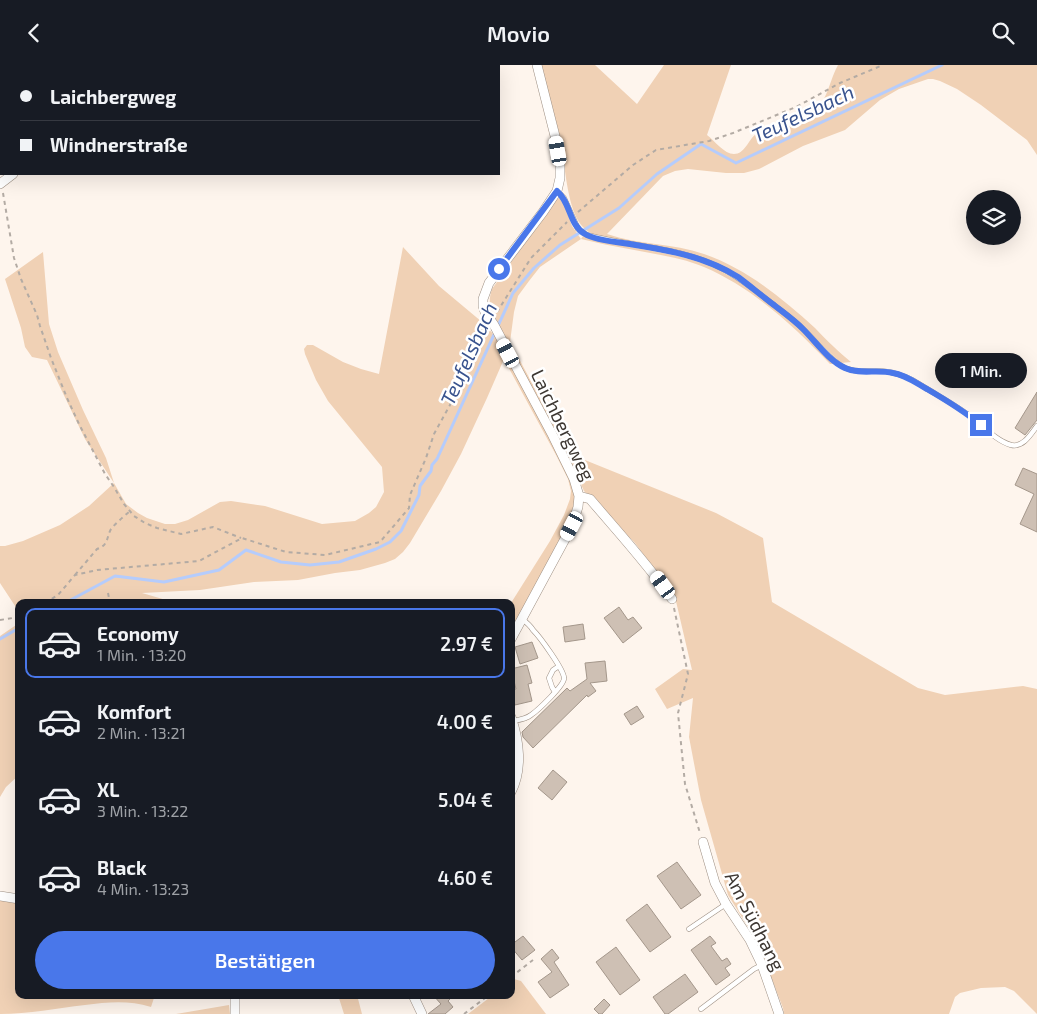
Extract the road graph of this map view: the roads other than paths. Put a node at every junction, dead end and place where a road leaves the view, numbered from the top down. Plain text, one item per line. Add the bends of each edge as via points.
1 (537, 65) edge
2 (12, 175) edge
3 (0, 184) edge
4 (557, 191) junction
5 (1037, 427) edge
6 (579, 496) junction
7 (672, 599) road end
8 (522, 619) junction
9 (515, 632) edge
10 (559, 666) junction
11 (555, 692) junction
12 (515, 719) edge
13 (515, 733) edge
14 (515, 783) edge
15 (703, 842) road end
16 (0, 896) edge
17 (15, 898) edge
18 (726, 904) junction
19 (689, 929) dead end
20 (762, 965) junction
21 (234, 999) edge
22 (416, 999) edge
23 (701, 1009) dead end
24 (235, 1014) edge
25 (422, 1014) edge
26 (779, 1014) edge

1 - 4 street via 560,161
2 - 3 street
4 - 5 lane via 564,198 578,229 587,235 673,252 724,269 802,327 845,368 908,377 1010,445 1024,442
4 - 6 street, Laichbergweg via 489,283 483,305 566,461
6 - 7 street, Laichbergweg via 590,499
6 - 8 street, Laichbergweg via 572,526
8 - 9 street, Laichbergweg
8 - 10 lane
10 - 11 lane via 564,681
10 - 11 lane via 548,678
11 - 12 lane via 532,715
13 - 14 street via 519,765
15 - 18 street, Am Südhang via 715,883
16 - 17 street
18 - 19 lane
18 - 20 street, Am Südhang
20 - 23 lane
20 - 26 street, Am Südhang
21 - 24 street
22 - 25 street

